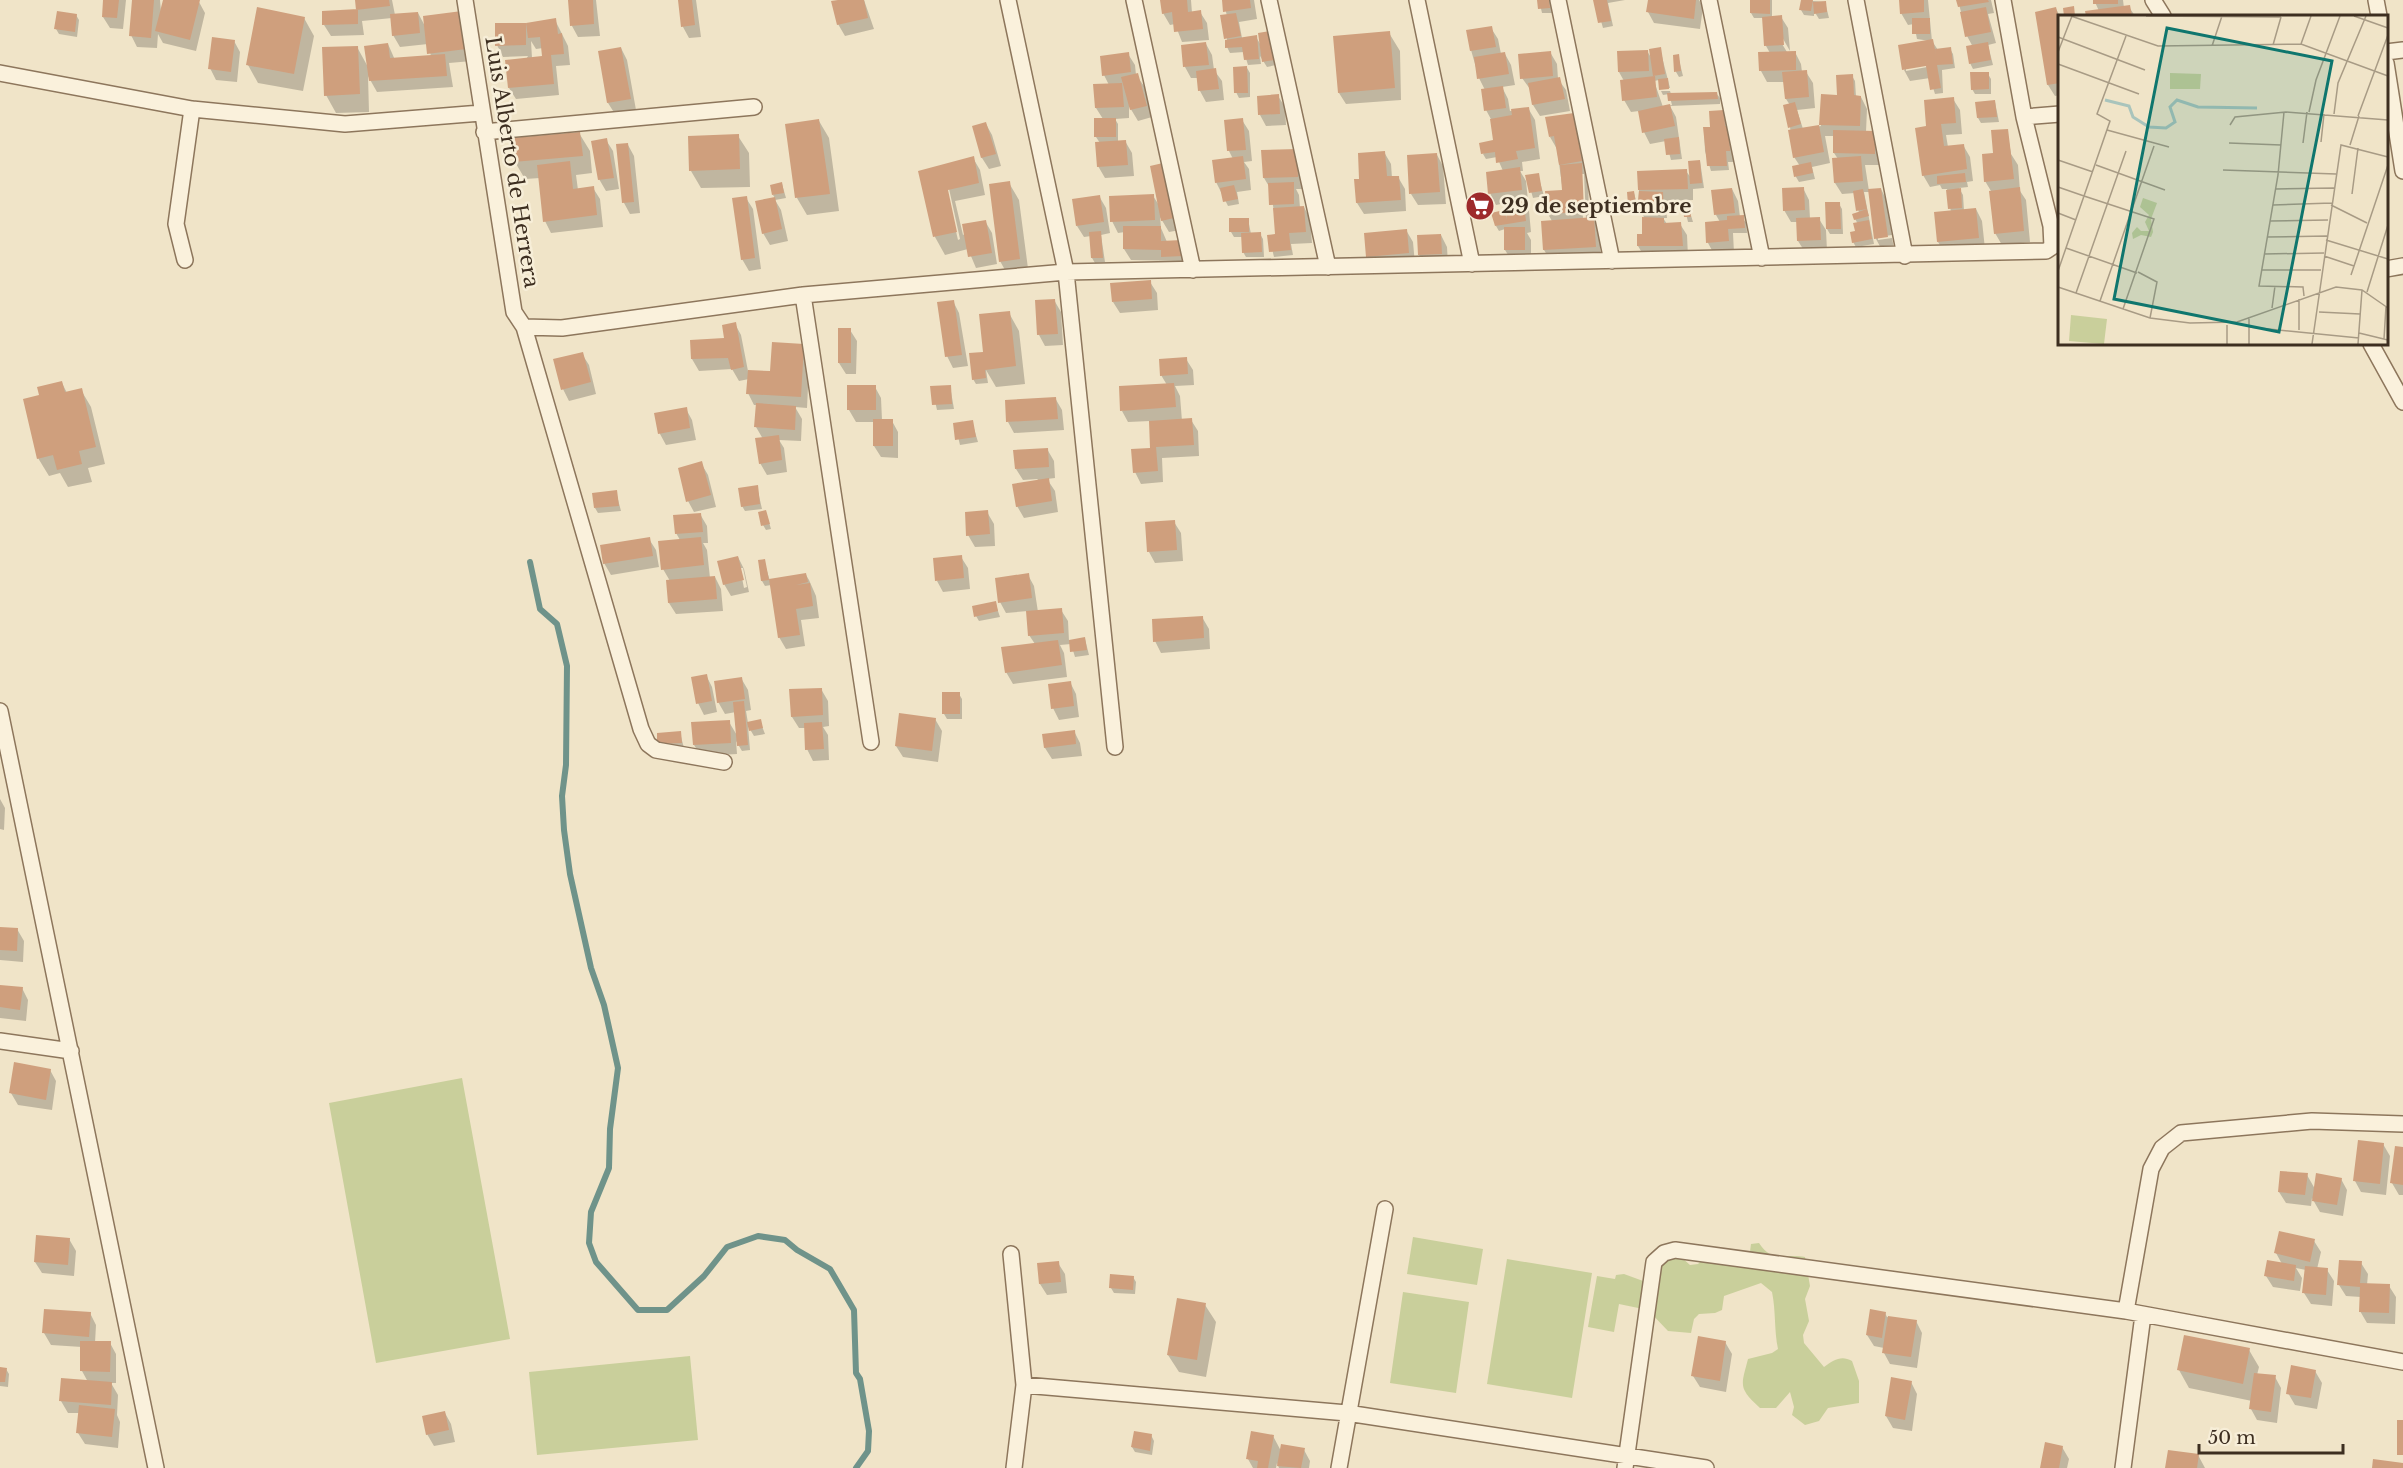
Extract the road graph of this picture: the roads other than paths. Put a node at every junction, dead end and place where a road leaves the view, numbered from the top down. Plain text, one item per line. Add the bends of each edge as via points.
1 (465, 0) edge
2 (1008, 0) edge
3 (1134, 0) edge
4 (1269, 0) edge
5 (1417, 0) edge
6 (1558, 0) edge
7 (1709, 0) edge
8 (1856, 0) edge
9 (2003, 0) edge
10 (2152, 0) edge
11 (2376, 0) edge
12 (2162, 15) edge
13 (2379, 15) edge
14 (2403, 50) edge
15 (2388, 52) edge
16 (0, 73) edge
17 (2388, 76) edge
18 (754, 107) dead end
19 (192, 109) junction
20 (481, 113) junction
21 (2058, 114) edge
22 (2024, 117) junction
23 (484, 132) junction
24 (2403, 171) edge
25 (1905, 255) junction
26 (1762, 258) junction
27 (185, 260) dead end
28 (1612, 261) junction
29 (1472, 264) junction
30 (2403, 266) edge
31 (1328, 267) junction
32 (2388, 269) edge
33 (1193, 270) junction
34 (1066, 272) junction
35 (803, 295) junction
36 (524, 327) junction
37 (2372, 345) edge
38 (2403, 402) edge
39 (0, 711) edge
40 (871, 742) dead end
41 (1115, 747) dead end
42 (724, 762) dead end
43 (0, 1041) edge
44 (71, 1051) junction
45 (2403, 1124) edge
46 (1385, 1209) dead end
47 (1011, 1254) dead end
48 (2126, 1311) junction
49 (2143, 1315) junction
50 (2403, 1362) edge
51 (1024, 1385) junction
52 (1347, 1413) junction
53 (1626, 1462) edge
54 (156, 1468) edge
55 (1014, 1468) edge
56 (1339, 1468) edge
57 (1706, 1468) edge
58 (2123, 1468) edge

1 - 20 street, Luis Alberto de Herrera
2 - 34 street
3 - 33 street
4 - 31 street
5 - 29 street
6 - 28 street
7 - 26 street
8 - 25 street
9 - 22 street
10 - 12 street
11 - 13 street
14 - 15 street
16 - 19 street
17 - 24 street
18 - 23 street
19 - 20 street via 345,124
19 - 27 street via 176,224
20 - 23 street, Luis Alberto de Herrera
21 - 22 street
22 - 25 street via 2051,226 2052,246 2038,253
23 - 36 street, Luis Alberto de Herrera via 514,312
25 - 26 street
26 - 28 street
28 - 29 street
29 - 31 street
30 - 32 street
31 - 33 street
33 - 34 street
34 - 35 street
34 - 41 street
35 - 36 street via 562,328
35 - 40 street
36 - 42 street, Luis Alberto de Herrera via 643,737 656,750
37 - 38 street
39 - 44 street
43 - 44 street
44 - 54 street
45 - 48 street via 2312,1121 2181,1133 2170,1139 2151,1169
46 - 52 street
47 - 51 street
48 - 49 street
48 - 53 street via 1669,1251 1654,1262
49 - 50 street
49 - 58 street
51 - 52 street
51 - 55 street
52 - 53 street
52 - 56 street
53 - 57 street

